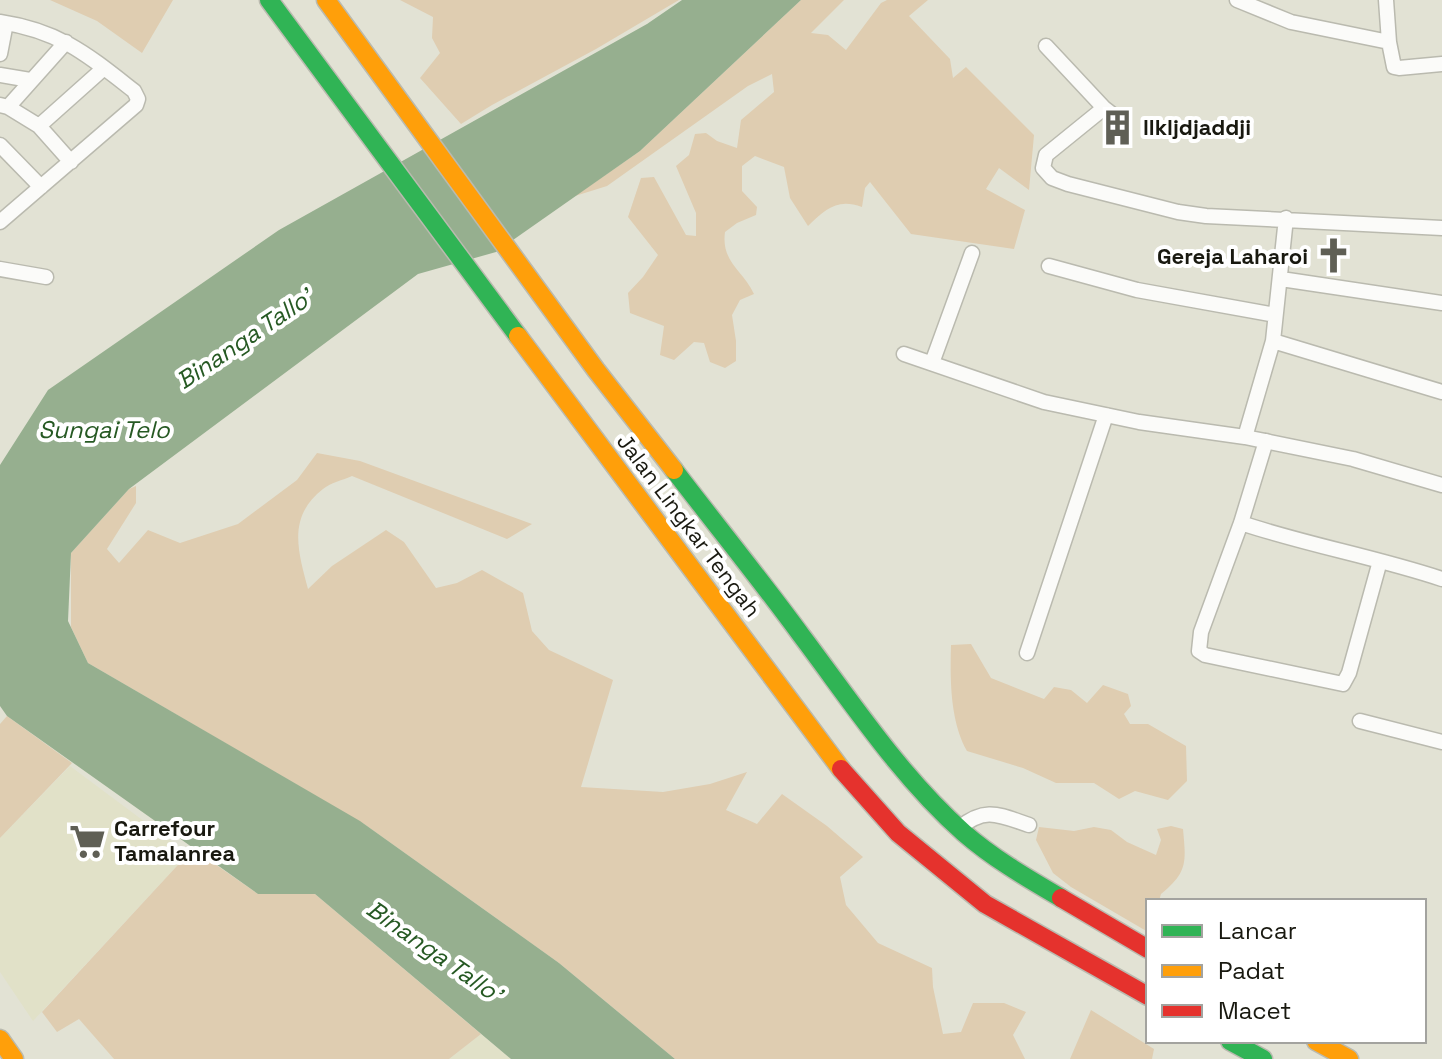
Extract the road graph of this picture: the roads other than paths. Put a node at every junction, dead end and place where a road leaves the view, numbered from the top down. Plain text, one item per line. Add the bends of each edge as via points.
1 (269, 0) edge
2 (326, 0) edge
3 (1237, 0) edge
4 (1386, 0) edge
5 (3, 23) edge
6 (66, 42) junction
7 (1389, 42) junction
8 (1046, 46) dead end
9 (0, 54) edge
10 (1442, 64) edge
11 (104, 68) junction
12 (0, 75) edge
13 (30, 80) junction
14 (4, 106) edge
15 (1104, 108) junction
16 (1117, 118) dead end
17 (39, 126) junction
18 (0, 145) edge
19 (71, 162) junction
20 (41, 187) junction
21 (3, 215) edge
22 (1286, 218) junction
23 (1442, 228) edge
24 (972, 253) dead end
25 (1049, 266) dead end
26 (0, 269) edge
27 (46, 277) dead end
28 (1281, 279) junction
29 (1442, 303) edge
30 (1275, 315) junction
31 (1273, 341) junction
32 (904, 354) dead end
33 (932, 363) junction
34 (1442, 392) edge
35 (1106, 415) junction
36 (1245, 437) junction
37 (1266, 441) junction
38 (1442, 485) edge
39 (1241, 523) junction
40 (1380, 561) junction
41 (1442, 579) edge
42 (1027, 653) dead end
43 (1360, 721) dead end
44 (1442, 742) edge
45 (1029, 825) dead end
46 (959, 828) junction
47 (1146, 948) edge
48 (1146, 995) edge
49 (0, 1039) edge
50 (1234, 1043) edge
51 (1320, 1043) edge
52 (14, 1059) edge
53 (1263, 1059) edge
54 (1349, 1059) edge

1 - 48 main road, Jalan Lingkar Tengah via 847,778 888,822 985,904
2 - 46 main road, Jalan Lingkar Tengah via 596,370 879,742
3 - 7 street via 1291,22
4 - 7 street
5 - 6 street
5 - 9 street
6 - 11 street
6 - 13 street
7 - 10 street via 1396,68
8 - 15 street
11 - 17 street
11 - 19 street via 134,91 138,102
12 - 13 street
13 - 14 street
14 - 17 street
15 - 16 street
15 - 22 street via 1046,155 1046,173 1068,184 1178,212
17 - 19 street
18 - 20 street
19 - 20 street
20 - 21 street
22 - 23 street
22 - 28 street
24 - 33 street
25 - 30 street via 1137,290
26 - 27 street
28 - 29 street
28 - 30 street
30 - 31 street
31 - 34 street
31 - 36 street
32 - 33 street
33 - 35 street via 1044,402
35 - 36 street
35 - 42 street
36 - 37 street
37 - 38 street
37 - 39 street
39 - 40 street
39 - 40 street via 1201,632 1199,651 1205,655 1343,684
40 - 41 street
43 - 44 street
45 - 46 street via 989,813
46 - 47 main road, Jalan Lingkar Tengah via 1005,865
49 - 52 main road
50 - 53 main road
51 - 54 main road

